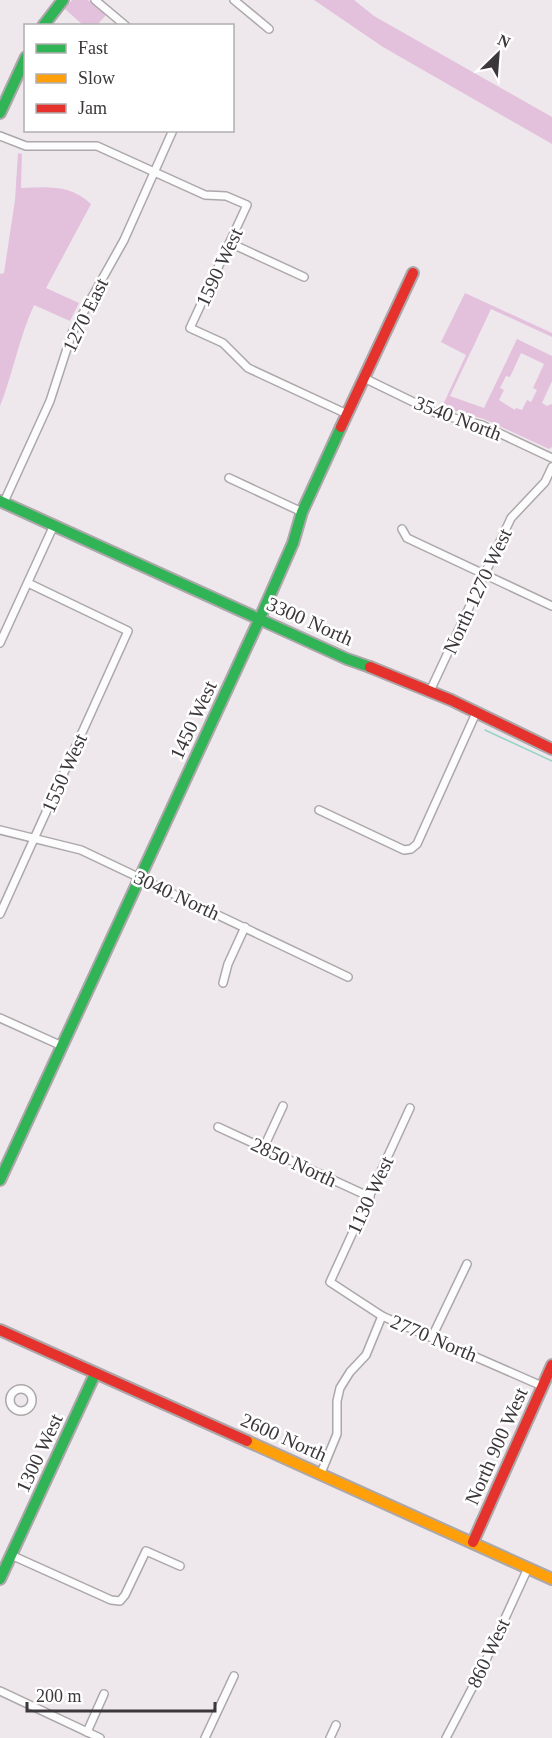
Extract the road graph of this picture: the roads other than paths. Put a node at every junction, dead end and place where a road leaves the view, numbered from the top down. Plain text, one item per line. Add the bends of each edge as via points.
1 (63, 0) edge
2 (96, 0) edge
3 (234, 0) edge
4 (45, 24) edge
5 (124, 24) edge
6 (269, 29) dead end
7 (24, 61) edge
8 (0, 113) edge
9 (172, 132) edge
10 (0, 136) edge
11 (155, 171) junction
12 (230, 243) junction
13 (413, 273) dead end
14 (304, 277) dead end
15 (364, 378) junction
16 (347, 414) junction
17 (552, 458) edge
18 (552, 467) edge
19 (229, 478) dead end
20 (2, 502) edge
21 (302, 512) junction
22 (49, 523) junction
23 (402, 529) dead end
24 (484, 574) junction
25 (28, 583) junction
26 (552, 606) edge
27 (260, 618) junction
28 (0, 643) edge
29 (430, 691) junction
30 (476, 713) junction
31 (552, 749) edge
32 (319, 810) dead end
33 (0, 830) edge
34 (35, 839) junction
35 (141, 878) junction
36 (0, 914) edge
37 (245, 927) junction
38 (348, 976) dead end
39 (223, 984) dead end
40 (0, 1018) edge
41 (62, 1046) junction
42 (283, 1106) dead end
43 (410, 1108) dead end
44 (218, 1127) dead end
45 (264, 1147) junction
46 (3, 1167) edge
47 (0, 1180) edge
48 (370, 1197) junction
49 (467, 1264) dead end
50 (330, 1282) joint
51 (382, 1316) junction
52 (0, 1330) edge
53 (432, 1337) junction
54 (552, 1365) edge
55 (95, 1374) junction
56 (542, 1386) junction
57 (0, 1396) edge
58 (10, 1398) dead end
59 (321, 1473) junction
60 (473, 1542) junction
61 (11, 1555) junction
62 (180, 1566) dead end
63 (528, 1568) junction
64 (0, 1579) edge
65 (552, 1579) edge
66 (234, 1676) dead end
67 (0, 1691) edge
68 (104, 1694) dead end
69 (336, 1725) dead end
70 (87, 1732) junction
71 (100, 1738) edge
72 (205, 1738) edge
73 (330, 1738) edge
74 (446, 1738) edge

1 - 4 street
2 - 5 street
3 - 6 street
7 - 8 street
9 - 11 street, 1270 East
10 - 11 street via 26,146 97,146
11 - 12 street, 1590 West via 205,195 226,196 247,205
11 - 20 street, 1270 East via 124,240 76,325 50,400
12 - 14 street
12 - 16 street, 1590 West via 190,328 223,343 248,368
13 - 15 street, 1450 West
15 - 16 street, 1450 West
15 - 17 street, 3540 North via 438,414 482,425
16 - 21 street, 1450 West
18 - 24 street, North 1270 West via 545,482 511,518
19 - 21 street
20 - 22 street, 3300 North
21 - 27 street, 1450 West via 293,543
22 - 25 street
22 - 27 street, 3300 North
23 - 24 street via 407,538
24 - 26 street
24 - 29 street, North 1270 West
25 - 28 street
25 - 34 street, 1550 West via 128,631
27 - 29 street, 3300 North via 347,659
27 - 35 street, 1450 West
29 - 30 street, 3300 North
30 - 31 street, 3300 North
30 - 32 street via 417,844 411,849
33 - 34 street, 3040 North
34 - 35 street, 3040 North via 81,850
34 - 36 street, 1550 West
35 - 37 street, 3040 North
35 - 41 street, 1450 West
37 - 38 street, 3040 North
37 - 39 street
40 - 41 street
41 - 46 street, 1450 West
42 - 45 street
43 - 48 street, 1130 West
44 - 45 street, 2850 North
45 - 48 street, 2850 North
46 - 47 street, 1450 West
48 - 50 street, 1130 West
49 - 53 street
50 - 51 street, 2770 North
51 - 53 street, 2770 North
51 - 59 street via 366,1355 340,1388 337,1434
52 - 55 street, 2600 North
53 - 56 street, 2770 North
54 - 56 street, North 900 West
55 - 59 street, 2600 North
55 - 61 street, 1300 West
56 - 60 street, North 900 West
57 - 58 street
59 - 60 street, 2600 North
60 - 63 street, 2600 North
61 - 62 street via 111,1600 120,1600 146,1551
61 - 64 street, 1300 West
63 - 65 street, 2600 North
63 - 74 street, 860 West
66 - 72 street
67 - 70 street
68 - 70 street
69 - 73 street
70 - 71 street

